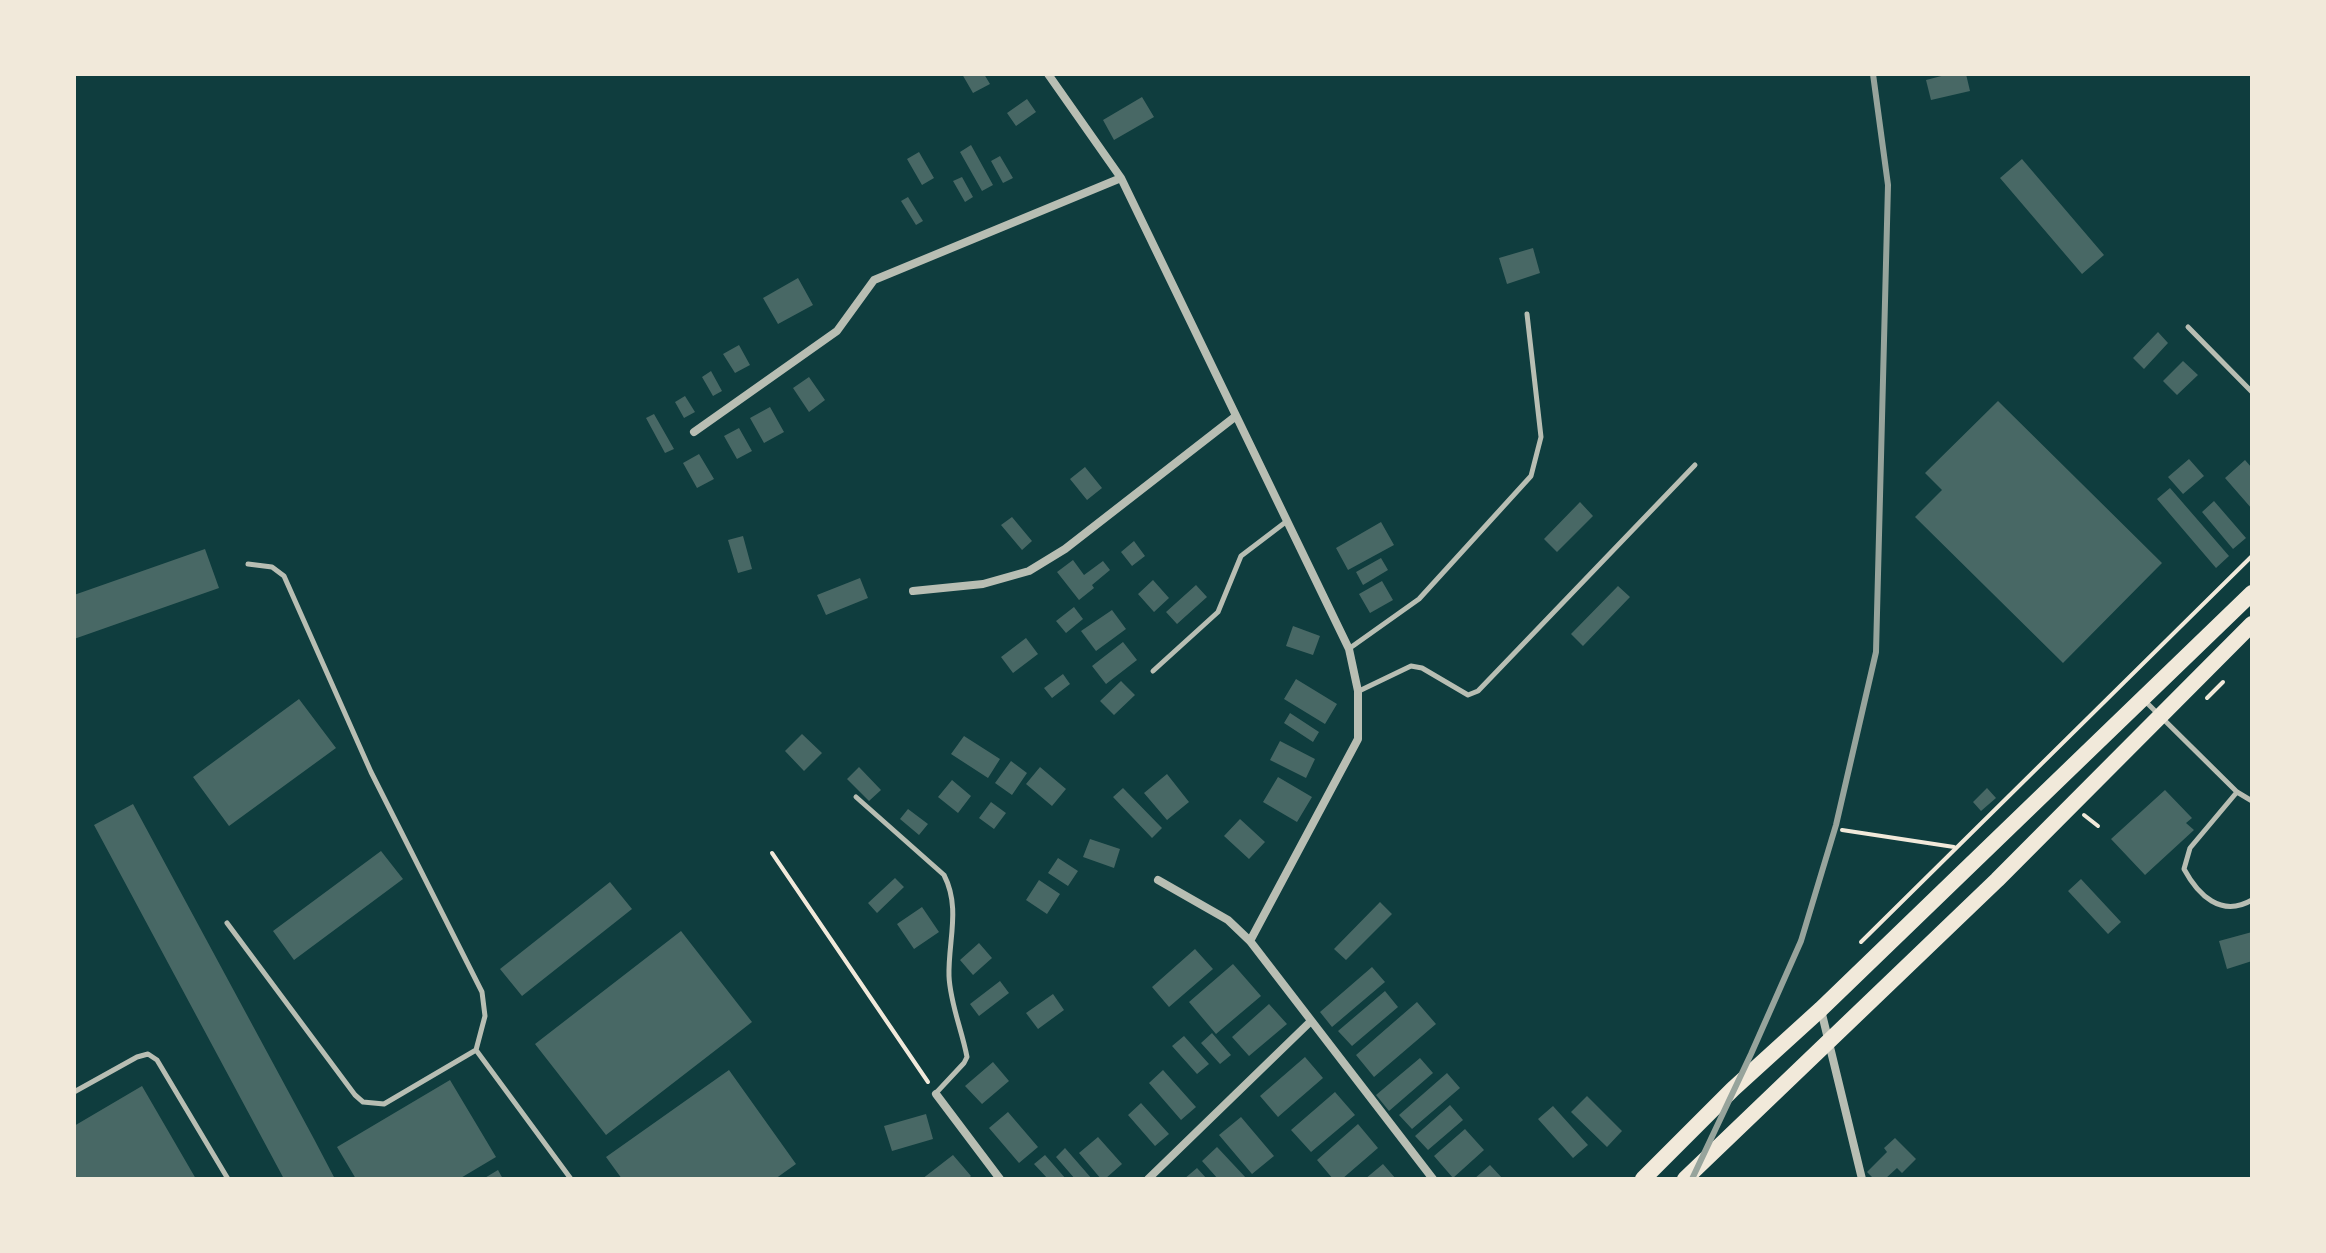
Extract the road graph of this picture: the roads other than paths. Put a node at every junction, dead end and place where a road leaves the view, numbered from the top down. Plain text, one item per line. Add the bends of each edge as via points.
1 (1048, 74) edge
2 (1121, 178) junction
3 (1527, 314) dead end
4 (2188, 327) dead end
5 (2252, 392) edge
6 (1236, 416) junction
7 (694, 432) dead end
8 (1695, 465) dead end
9 (1287, 521) junction
10 (248, 564) dead end
11 (913, 591) dead end
12 (2252, 593) edge
13 (2252, 624) edge
14 (1349, 649) junction
15 (1153, 671) dead end
16 (1358, 691) junction
17 (2142, 698) junction
18 (2161, 717) junction
19 (2237, 792) junction
20 (856, 797) dead end
21 (2252, 801) edge
22 (1158, 880) dead end
23 (2252, 900) edge
24 (227, 923) dead end
25 (1250, 941) junction
26 (1821, 1009) junction
27 (1311, 1021) junction
28 (1829, 1041) junction
29 (476, 1050) junction
30 (74, 1092) edge
31 (936, 1094) joint
32 (228, 1179) edge
33 (571, 1179) edge
34 (1000, 1179) edge
35 (1148, 1179) edge
36 (1433, 1179) edge
37 (1643, 1179) edge
38 (1685, 1179) edge
39 (1862, 1179) edge

1 - 2 street
2 - 6 street
2 - 7 street via 874,280 837,331
3 - 14 lane via 1541,437 1531,476 1419,599
4 - 5 lane
6 - 9 street
6 - 11 street via 1029,571 983,584
8 - 16 lane via 1478,691 1468,695 1411,666
9 - 14 street
9 - 15 lane via 1241,556 1218,612
10 - 29 lane via 272,567 284,576 371,772 482,992 485,1016
12 - 17 highway
13 - 18 highway
14 - 16 street
16 - 25 street via 1358,739
17 - 18 lane
17 - 26 highway
18 - 19 lane
18 - 28 highway
19 - 21 lane
19 - 23 lane via 2190,848 2184,869 2196,891 2219,905 2241,907
20 - 31 lane via 944,875 952,890 949,975 967,1057
22 - 25 street via 1228,920
24 - 29 lane via 363,1102 384,1104
25 - 27 street
26 - 28 street
26 - 37 highway
27 - 35 street
27 - 36 street
28 - 38 highway
28 - 39 street
29 - 33 lane
30 - 32 lane via 148,1054 157,1060
31 - 34 street

